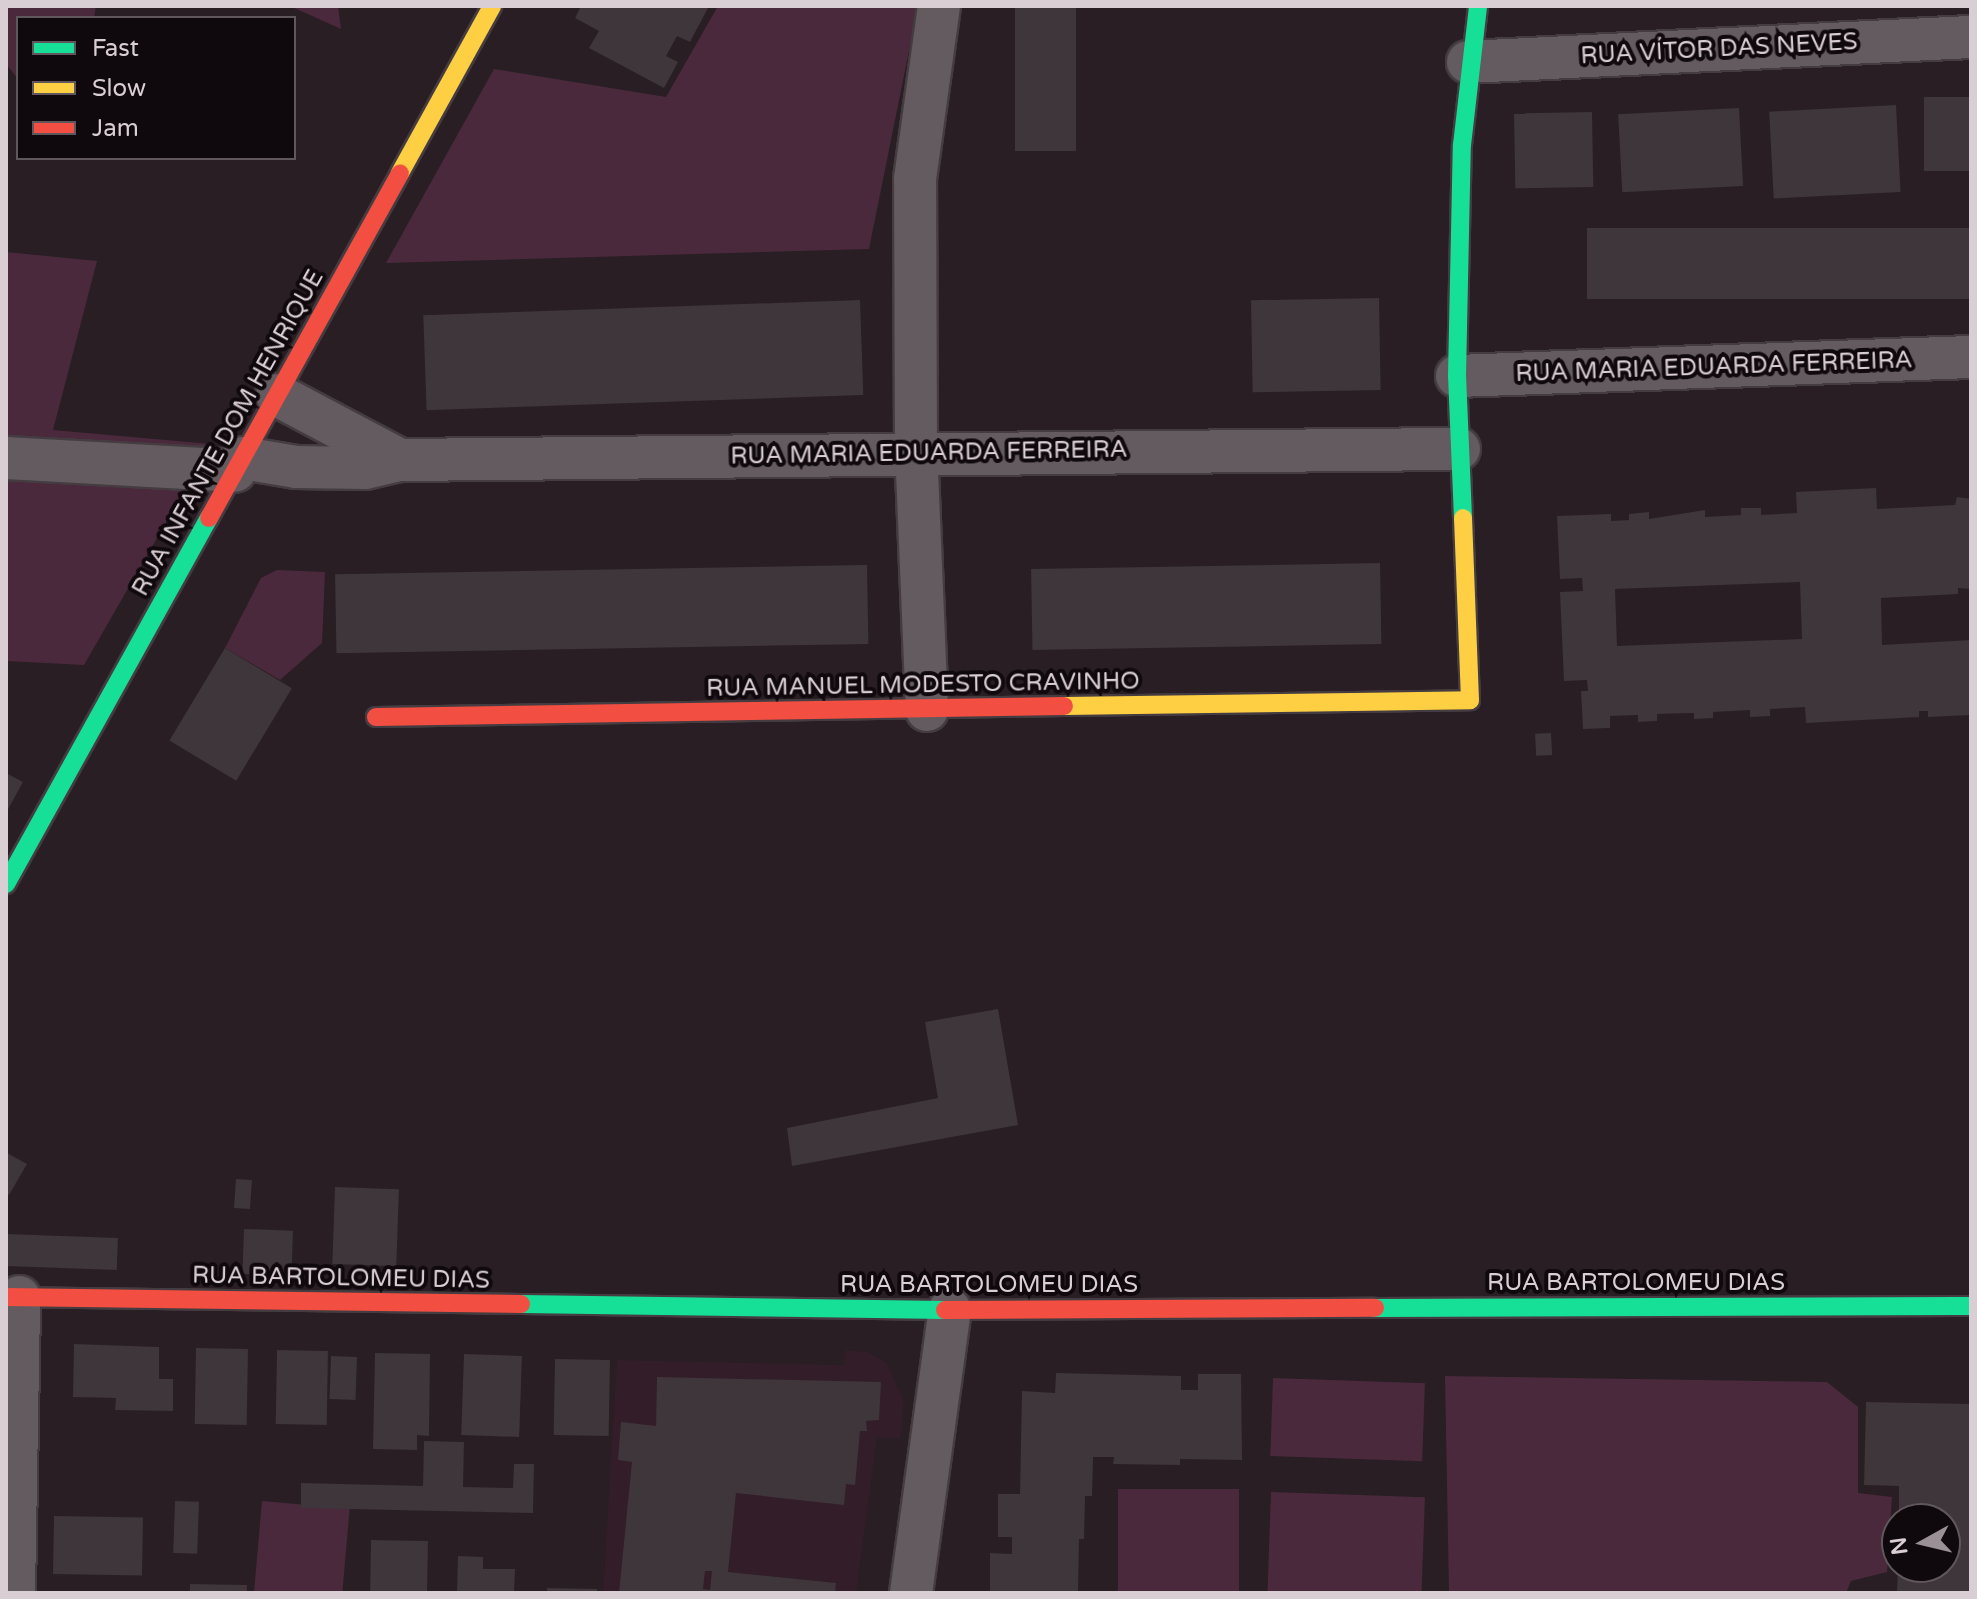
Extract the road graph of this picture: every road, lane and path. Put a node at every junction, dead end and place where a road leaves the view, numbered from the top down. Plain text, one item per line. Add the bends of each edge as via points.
1 (492, 6) edge
2 (939, 6) edge
3 (1478, 6) edge
4 (1971, 37) edge
5 (1468, 62) junction
6 (1971, 357) edge
7 (1457, 376) junction
8 (277, 395) junction
9 (1459, 449) junction
10 (916, 452) junction
11 (6, 458) edge
12 (400, 460) junction
13 (239, 464) junction
14 (927, 710) junction
15 (376, 717) dead end
16 (6, 884) edge
17 (12, 1297) edge
18 (1971, 1306) edge
19 (950, 1310) junction
20 (14, 1593) edge
21 (911, 1593) edge

1 - 8 street, RUA INFANTE DOM HENRIQUE
2 - 10 street via 915,179
3 - 5 street
4 - 5 street, RUA VÍTOR DAS NEVES
5 - 7 street
6 - 7 street, RUA MARIA EDUARDA FERREIRA
7 - 9 street
8 - 12 street, RUA MARIA EDUARDA FERREIRA
8 - 13 street, RUA INFANTE DOM HENRIQUE
9 - 10 street, RUA MARIA EDUARDA FERREIRA
9 - 14 street, RUA MANUEL MODESTO CRAVINHO via 1470,700
10 - 12 street, RUA MARIA EDUARDA FERREIRA
10 - 14 street
11 - 13 street, RUA MARIA EDUARDA FERREIRA
12 - 13 street, RUA MARIA EDUARDA FERREIRA via 365,468
13 - 16 street, RUA INFANTE DOM HENRIQUE
14 - 15 street, RUA MANUEL MODESTO CRAVINHO
17 - 19 street, RUA BARTOLOMEU DIAS
17 - 20 street
18 - 19 street, RUA BARTOLOMEU DIAS
19 - 21 street

